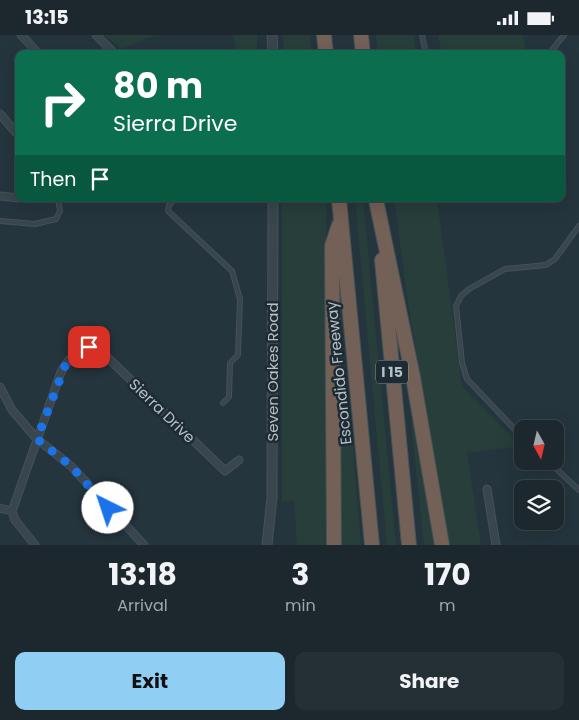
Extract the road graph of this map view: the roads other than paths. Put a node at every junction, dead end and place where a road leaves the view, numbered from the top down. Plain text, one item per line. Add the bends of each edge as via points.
1 (20, 35) edge
2 (96, 35) edge
3 (272, 35) edge
4 (324, 35) edge
5 (361, 35) edge
6 (422, 35) edge
7 (562, 36) edge
8 (35, 50) edge
9 (111, 50) edge
10 (273, 50) edge
11 (326, 50) edge
12 (363, 50) edge
13 (425, 50) edge
14 (552, 50) edge
15 (0, 113) edge
16 (15, 131) edge
17 (0, 197) edge
18 (15, 198) edge
19 (58, 202) edge
20 (172, 202) edge
21 (273, 202) edge
22 (339, 202) edge
23 (376, 202) edge
24 (377, 202) edge
25 (341, 219) junction
26 (0, 221) edge
27 (579, 226) edge
28 (0, 387) edge
29 (223, 403) dead end
30 (514, 429) edge
31 (37, 439) junction
32 (239, 460) dead end
33 (558, 470) edge
34 (487, 489) dead end
35 (579, 490) edge
36 (0, 507) edge
37 (12, 511) junction
38 (35, 545) edge
39 (144, 545) edge
40 (267, 545) edge
41 (334, 545) edge
42 (372, 545) edge
43 (408, 545) edge
44 (442, 545) edge
45 (496, 545) edge

1 - 8 street
2 - 9 street
3 - 10 street
4 - 11 highway
5 - 12 highway
6 - 13 lane
7 - 14 lane
15 - 16 street
17 - 18 street
19 - 26 lane via 60,211 56,219 28,224
20 - 29 lane via 168,211 232,271 240,299 238,355 230,363 229,397
21 - 40 street, Seven Oakes Road via 272,497
22 - 25 highway, Escondido Freeway / I 15
23 - 43 highway, I 15
24 - 44 highway via 413,377
25 - 41 highway via 332,247
25 - 42 highway, Escondido Freeway / I 15
27 - 30 lane via 555,259 546,265 505,269 469,289 456,306 462,363 467,379
28 - 31 street via 12,410
31 - 32 street, Sierra Drive via 67,361 78,351 89,347 105,355 225,471
31 - 37 street, Sierra Drive
31 - 39 street via 71,466
33 - 35 lane
34 - 45 street
36 - 37 street
37 - 38 street via 15,520

